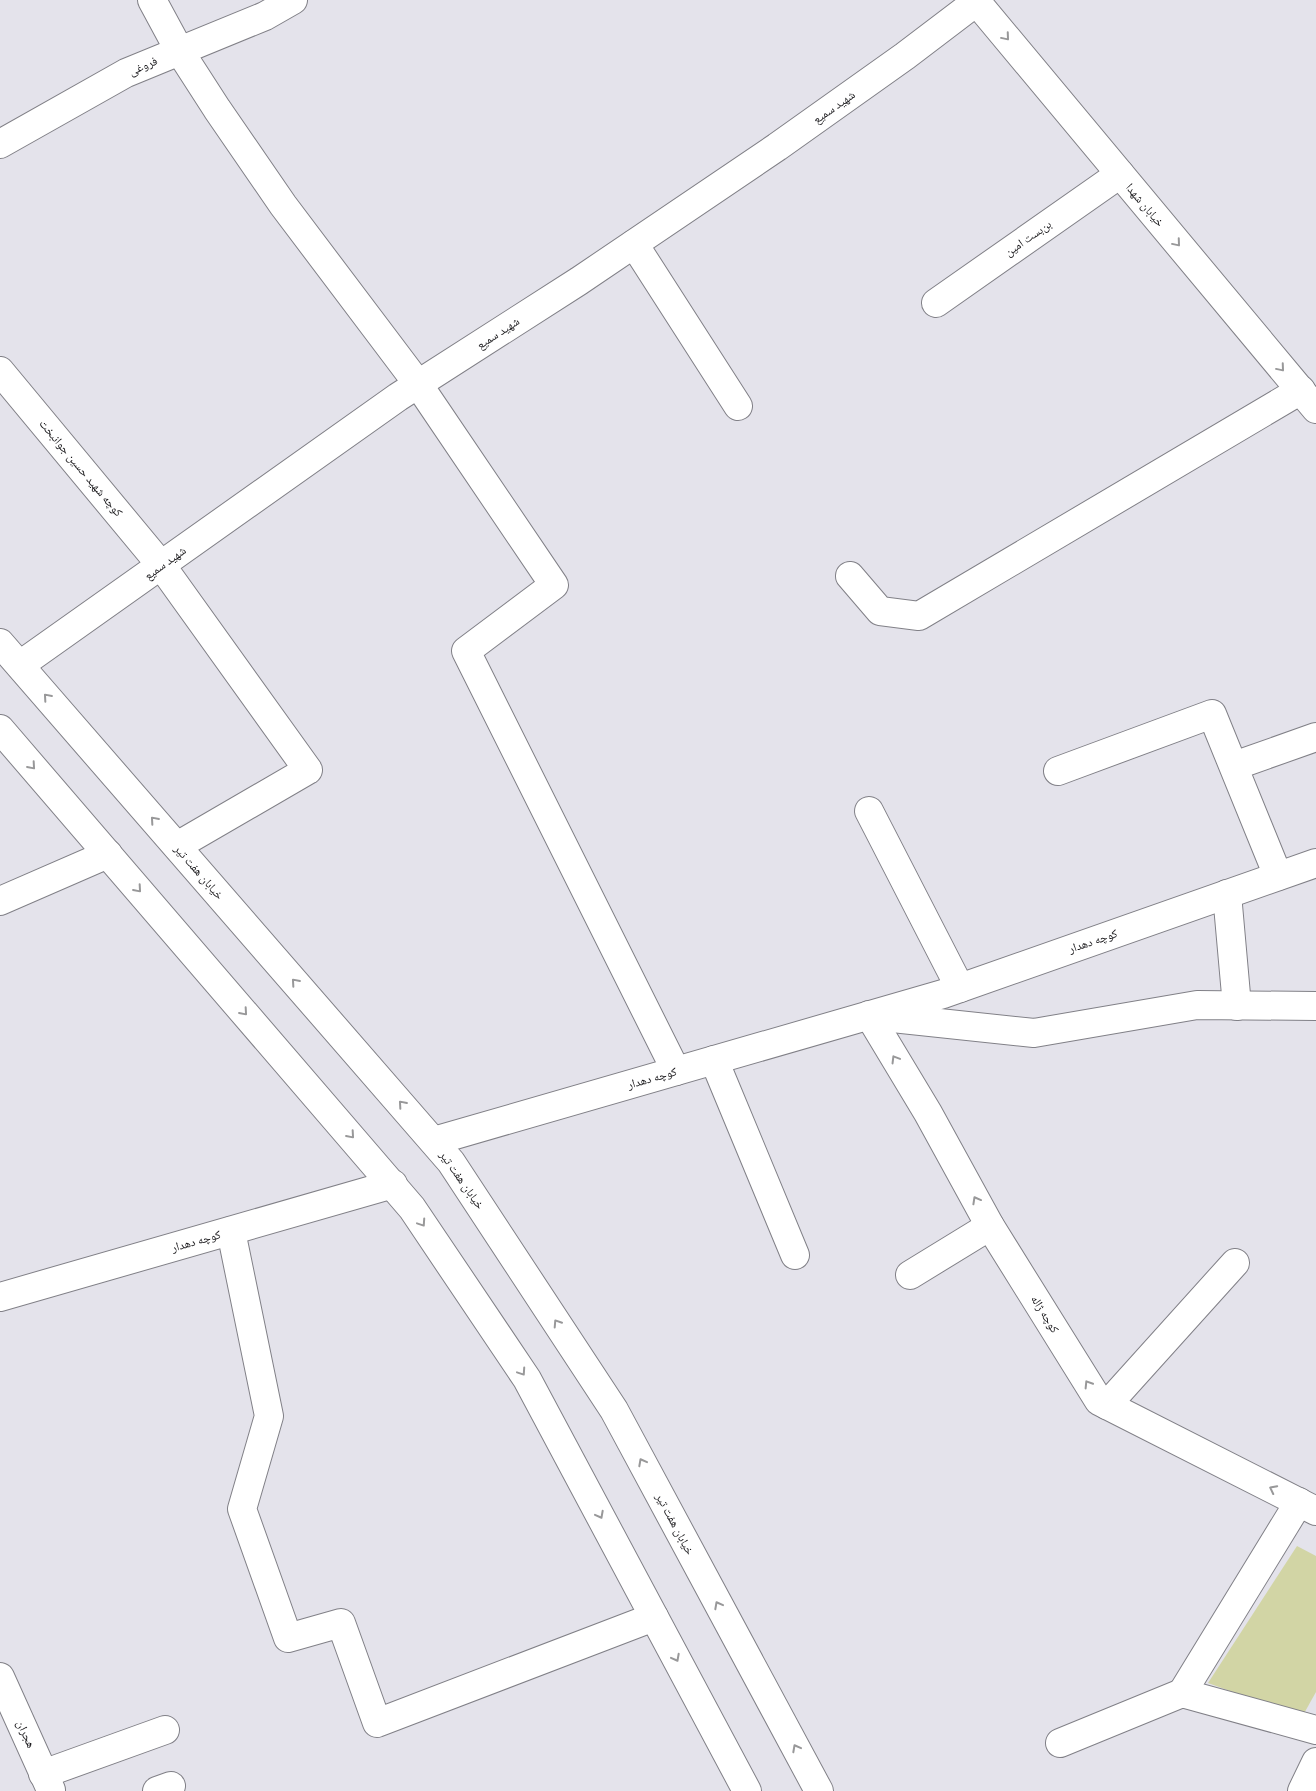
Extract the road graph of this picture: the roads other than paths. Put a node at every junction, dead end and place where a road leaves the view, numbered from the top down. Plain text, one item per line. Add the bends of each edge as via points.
1 (152, 0) edge
2 (293, 0) edge
3 (976, 1) edge
4 (179, 50) junction
5 (0, 144) edge
6 (1120, 174) junction
7 (634, 244) junction
8 (936, 302) dead end
9 (0, 371) edge
10 (418, 384) junction
11 (1308, 400) edge
12 (738, 406) dead end
13 (161, 565) junction
14 (850, 576) dead end
15 (0, 643) edge
16 (20, 665) junction
17 (0, 729) edge
18 (1316, 737) edge
19 (1234, 766) junction
20 (1058, 771) dead end
21 (869, 811) dead end
22 (177, 846) junction
23 (108, 854) junction
24 (1316, 863) edge
25 (1278, 876) junction
26 (1227, 894) junction
27 (0, 901) edge
28 (960, 988) junction
29 (1237, 1006) junction
30 (1316, 1006) edge
31 (869, 1016) junction
32 (714, 1060) junction
33 (676, 1071) junction
34 (434, 1141) junction
35 (392, 1184) junction
36 (990, 1226) junction
37 (232, 1231) junction
38 (795, 1255) dead end
39 (1235, 1263) dead end
40 (910, 1275) dead end
41 (0, 1298) edge
42 (1107, 1405) junction
43 (1307, 1507) edge
44 (654, 1617) junction
45 (0, 1677) edge
46 (1182, 1693) junction
47 (165, 1730) dead end
48 (1316, 1730) edge
49 (1060, 1743) dead end
50 (1316, 1762) edge
51 (47, 1782) edge
52 (747, 1791) edge
53 (819, 1791) edge
54 (1302, 1791) edge

1 - 4 street
2 - 4 street, فروغی via 265,16
3 -> 6 street, خیابان شهدا
3 - 7 street, شهید سمیع via 905,56
4 - 5 street, فروغی via 126,73
4 - 10 street via 283,205
6 - 8 street, بن‌بست امین
6 -> 11 street, خیابان شهدا
7 - 10 street, شهید سمیع
7 - 12 street
9 - 13 street, کوچه شهید حسین جوانبخت
10 - 13 street, شهید سمیع
10 - 33 street via 554,585 466,652
11 - 14 street via 919,616 880,612
13 - 16 street, شهید سمیع
13 - 22 street, کوچه شهید حسین جوانبخت via 308,770
15 - 16 street, خیابان هفت تیر
22 -> 16 street, خیابان هفت تیر
17 -> 23 street
18 - 19 street
19 - 20 street via 1212,714
19 - 25 street
21 - 28 street
34 -> 22 street, خیابان هفت تیر
23 - 27 street
23 -> 35 street
24 - 25 street, کوچه دهدار
25 - 26 street, کوچه دهدار
26 - 28 street, کوچه دهدار
26 - 29 street
28 - 31 street, کوچه دهدار
29 - 30 street, کوچه دهدار
29 - 31 street, کوچه دهدار via 1196,1005 1034,1033
31 - 32 street, کوچه دهدار
36 -> 31 street, کوچه ژاله via 928,1113
32 - 33 street, کوچه دهدار
32 - 38 street
33 - 34 street, کوچه دهدار
53 -> 34 street, خیابان هفت تیر via 614,1410
35 - 37 street, کوچه دهدار
35 -> 44 street via 412,1208 527,1379
36 - 40 street
42 -> 36 street, کوچه ژاله via 1099,1401
37 - 41 street, کوچه دهدار
37 - 44 street via 269,1416 242,1509 288,1638 341,1622 377,1723
39 - 42 street
43 -> 42 street, کوچه ژاله
43 - 46 street
44 -> 52 street
45 - 51 street, هجران
46 - 48 street
46 - 49 street
47 - 51 street
50 - 54 street

